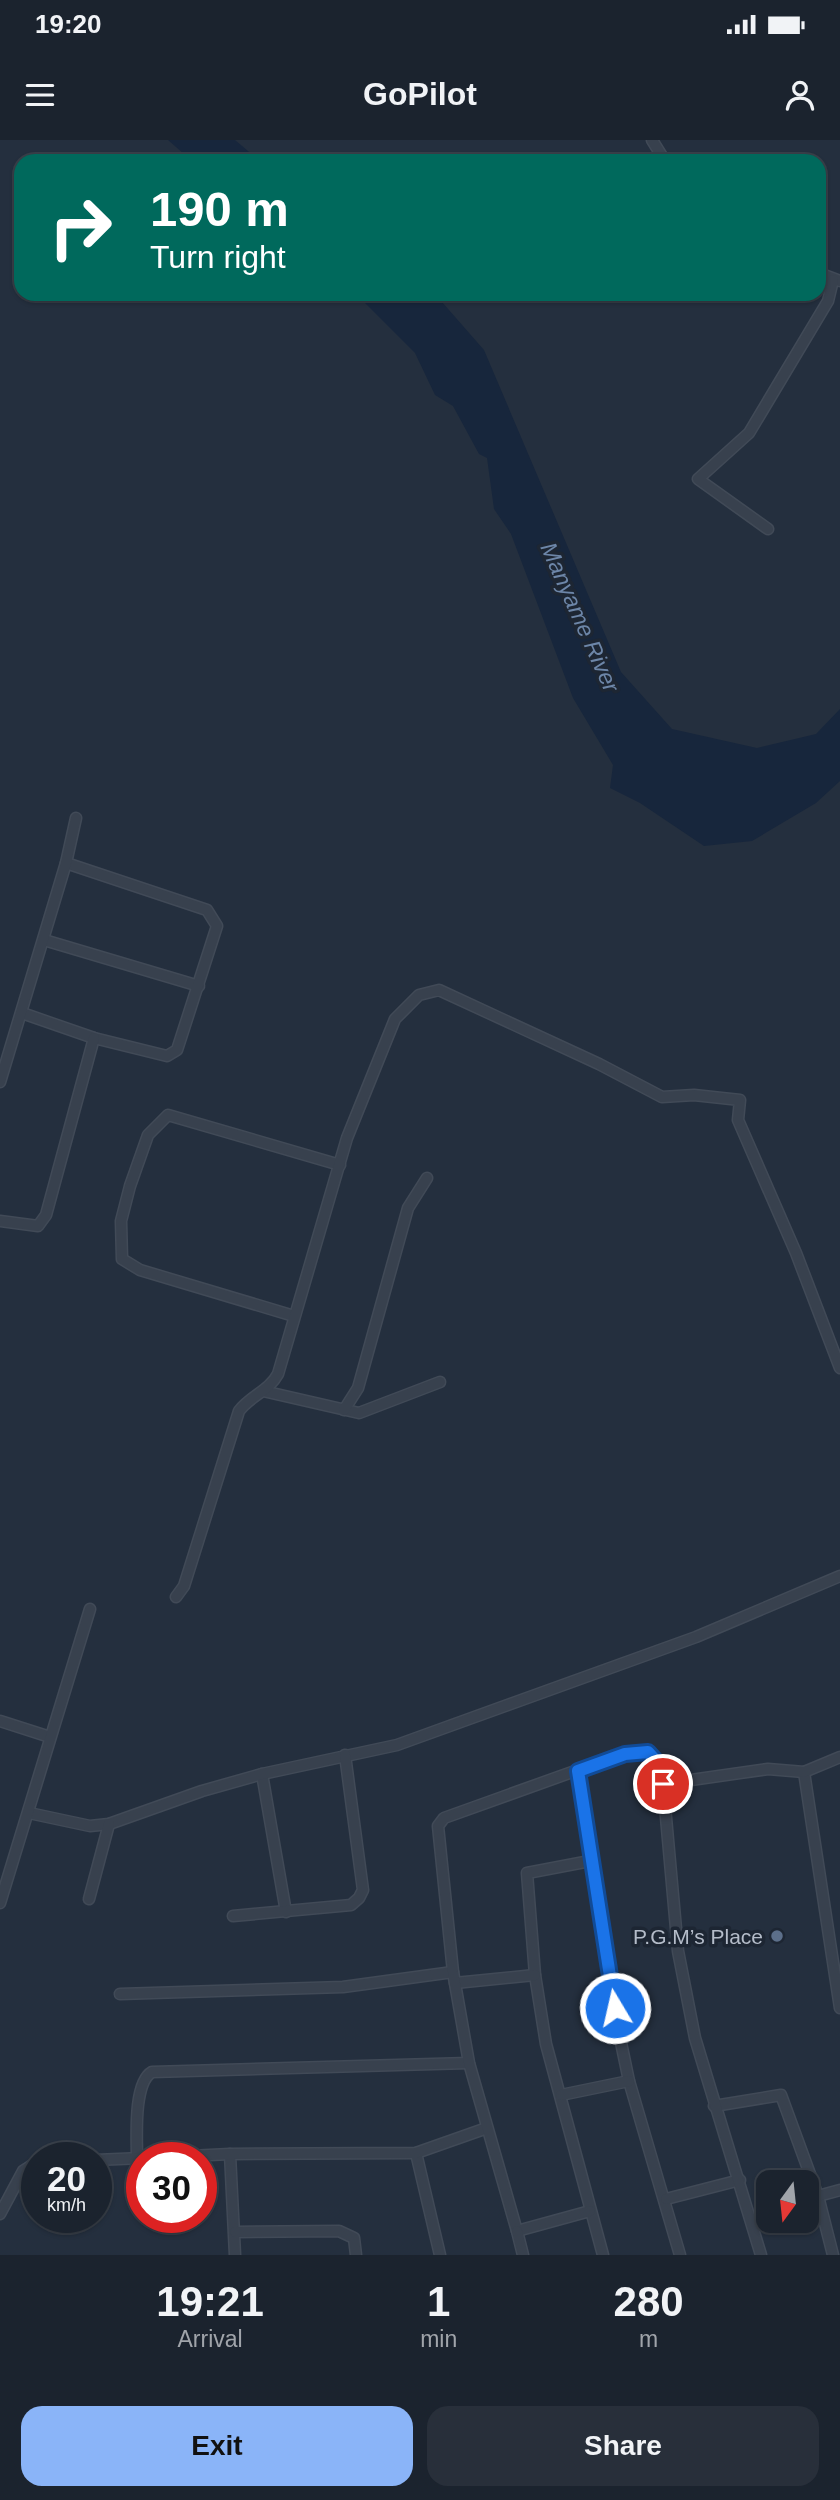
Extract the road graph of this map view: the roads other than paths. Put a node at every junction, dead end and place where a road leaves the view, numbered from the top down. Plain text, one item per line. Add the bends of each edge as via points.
1 (836, 281) edge
2 (768, 529) dead end
3 (76, 818) dead end
4 (66, 863) junction
5 (44, 940) junction
6 (199, 986) junction
7 (22, 1013) junction
8 (93, 1038) junction
9 (0, 1082) edge
10 (340, 1165) junction
11 (427, 1178) dead end
12 (0, 1221) edge
13 (294, 1316) junction
14 (840, 1368) edge
15 (440, 1382) dead end
16 (262, 1391) junction
17 (344, 1410) junction
18 (840, 1576) edge
19 (176, 1597) dead end
20 (90, 1609) dead end
21 (0, 1721) edge
22 (50, 1737) junction
23 (345, 1755) junction
24 (840, 1756) edge
25 (578, 1771) junction
26 (804, 1772) junction
27 (262, 1774) junction
28 (663, 1784) junction
29 (29, 1813) junction
30 (109, 1824) junction
31 (590, 1861) junction
32 (89, 1899) dead end
33 (0, 1903) edge
34 (286, 1912) junction
35 (233, 1916) dead end
36 (535, 1975) junction
37 (454, 1978) junction
38 (120, 1994) dead end
39 (840, 2008) edge
40 (469, 2063) junction
41 (629, 2081) junction
42 (561, 2095) junction
43 (714, 2106) junction
44 (487, 2128) junction
45 (141, 2142) edge
46 (416, 2153) junction
47 (230, 2154) junction
48 (217, 2155) edge
49 (808, 2170) edge
50 (21, 2175) edge
51 (740, 2180) junction
52 (840, 2190) edge
53 (819, 2196) edge
54 (666, 2199) junction
55 (819, 2200) edge
56 (590, 2211) junction
57 (0, 2214) edge
58 (517, 2231) junction
59 (235, 2232) junction
60 (235, 2255) edge
61 (356, 2255) edge
62 (440, 2255) edge
63 (523, 2255) edge
64 (603, 2255) edge
65 (680, 2255) edge
66 (761, 2255) edge
67 (833, 2255) edge

1 - 2 street via 749,433 698,479
3 - 4 street
4 - 5 street
4 - 6 street via 207,910 217,926
5 - 6 street
5 - 7 street
6 - 8 street via 177,1050 167,1056
7 - 8 street
7 - 9 street
8 - 12 street via 46,1215 38,1226
10 - 13 street
10 - 13 street via 168,1115 148,1135 130,1186 121,1221 122,1259 140,1269
10 - 14 street via 395,1019 419,995 439,990 662,1097 740,1100 738,1120
11 - 17 street via 408,1208 358,1388
13 - 16 street via 278,1374
15 - 17 street via 365,1412
16 - 17 street
16 - 19 street via 248,1398 239,1411 184,1586
18 - 23 street via 695,1637 397,1745
20 - 22 street
21 - 22 street
22 - 29 street
23 - 27 street
23 - 34 street via 363,1890 351,1905
24 - 26 street
25 - 28 street via 625,1754 648,1752 657,1762
25 - 31 street
25 - 37 street via 440,1821
26 - 28 street via 768,1769
26 - 39 street
27 - 30 street
27 - 34 street
28 - 43 street via 678,1951
29 - 30 street via 90,1826
29 - 33 street
30 - 32 street
31 - 36 street via 527,1873
31 - 41 street
34 - 35 street
36 - 37 street
36 - 42 street via 546,2044
37 - 38 street via 343,1987
37 - 40 street
40 - 44 street
40 - 45 street via 152,2072 145,2078 138,2108
41 - 42 street
41 - 54 street
42 - 56 street
43 - 49 street via 781,2095
43 - 51 street
44 - 46 street
44 - 58 street
46 - 47 street
46 - 62 street
47 - 48 street
47 - 59 street
50 - 57 street
51 - 54 street
51 - 66 street
52 - 53 street
54 - 65 street
55 - 67 street
56 - 58 street
56 - 64 street
58 - 63 street
59 - 60 street
59 - 61 street via 339,2231 354,2238

